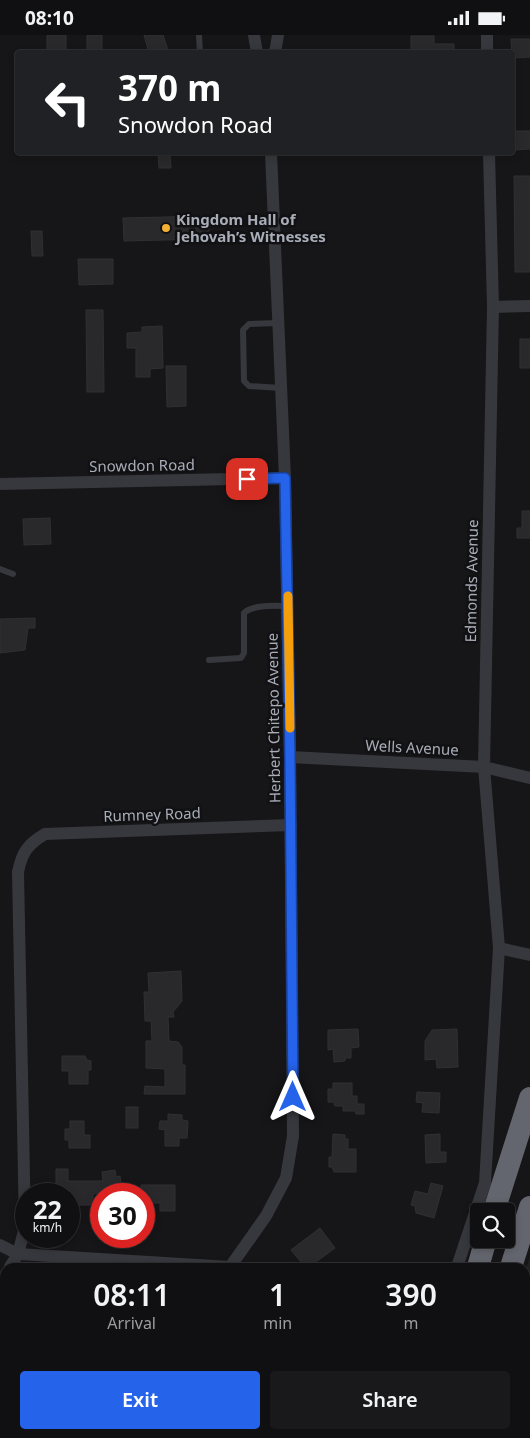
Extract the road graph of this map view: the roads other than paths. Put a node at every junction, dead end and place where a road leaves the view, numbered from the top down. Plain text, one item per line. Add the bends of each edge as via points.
1 (199, 35) edge
2 (254, 35) edge
3 (278, 35) edge
4 (486, 35) edge
5 (200, 50) edge
6 (256, 50) edge
7 (276, 50) edge
8 (487, 50) edge
9 (271, 155) edge
10 (489, 155) edge
11 (530, 306) edge
12 (493, 307) junction
13 (279, 323) junction
14 (281, 388) junction
15 (285, 478) junction
16 (0, 484) edge
17 (0, 569) edge
18 (13, 574) dead end
19 (288, 606) junction
20 (209, 661) dead end
21 (290, 757) junction
22 (484, 767) junction
23 (530, 778) edge
24 (291, 825) junction
25 (498, 948) junction
26 (530, 955) edge
27 (530, 1098) edge
28 (497, 1203) edge
29 (530, 1207) edge
30 (0, 1245) edge
31 (483, 1248) edge
32 (18, 1253) junction
33 (12, 1263) edge
34 (169, 1263) edge
35 (233, 1263) edge
36 (458, 1263) edge
37 (479, 1263) edge
38 (512, 1263) edge

1 - 5 lane
2 - 6 street
3 - 7 street
4 - 8 street
9 - 13 street, Herbert Chitepo Avenue
10 - 12 street, Edmonds Avenue
11 - 12 street
12 - 22 street, Edmonds Avenue
13 - 14 street, Herbert Chitepo Avenue
13 - 14 lane via 245,326 244,381 250,386
14 - 15 street, Herbert Chitepo Avenue
15 - 16 street, Snowdon Road
15 - 19 street, Herbert Chitepo Avenue
17 - 18 lane
19 - 20 lane via 247,610 244,613 244,653 241,658
19 - 21 street, Herbert Chitepo Avenue
21 - 22 street, Wells Avenue
21 - 24 street, Herbert Chitepo Avenue
22 - 23 street, Wells Avenue
22 - 25 street, Edmonds Avenue
24 - 32 street, Rumney Road via 45,834 30,843 22,855 18,871 24,1227
24 - 35 street, Herbert Chitepo Avenue via 293,1136 286,1178 266,1217
25 - 26 street
25 - 36 street, Edmonds Avenue via 485,1183
27 - 28 highway
29 - 38 highway
30 - 32 street
31 - 37 highway
32 - 33 street
32 - 34 street

